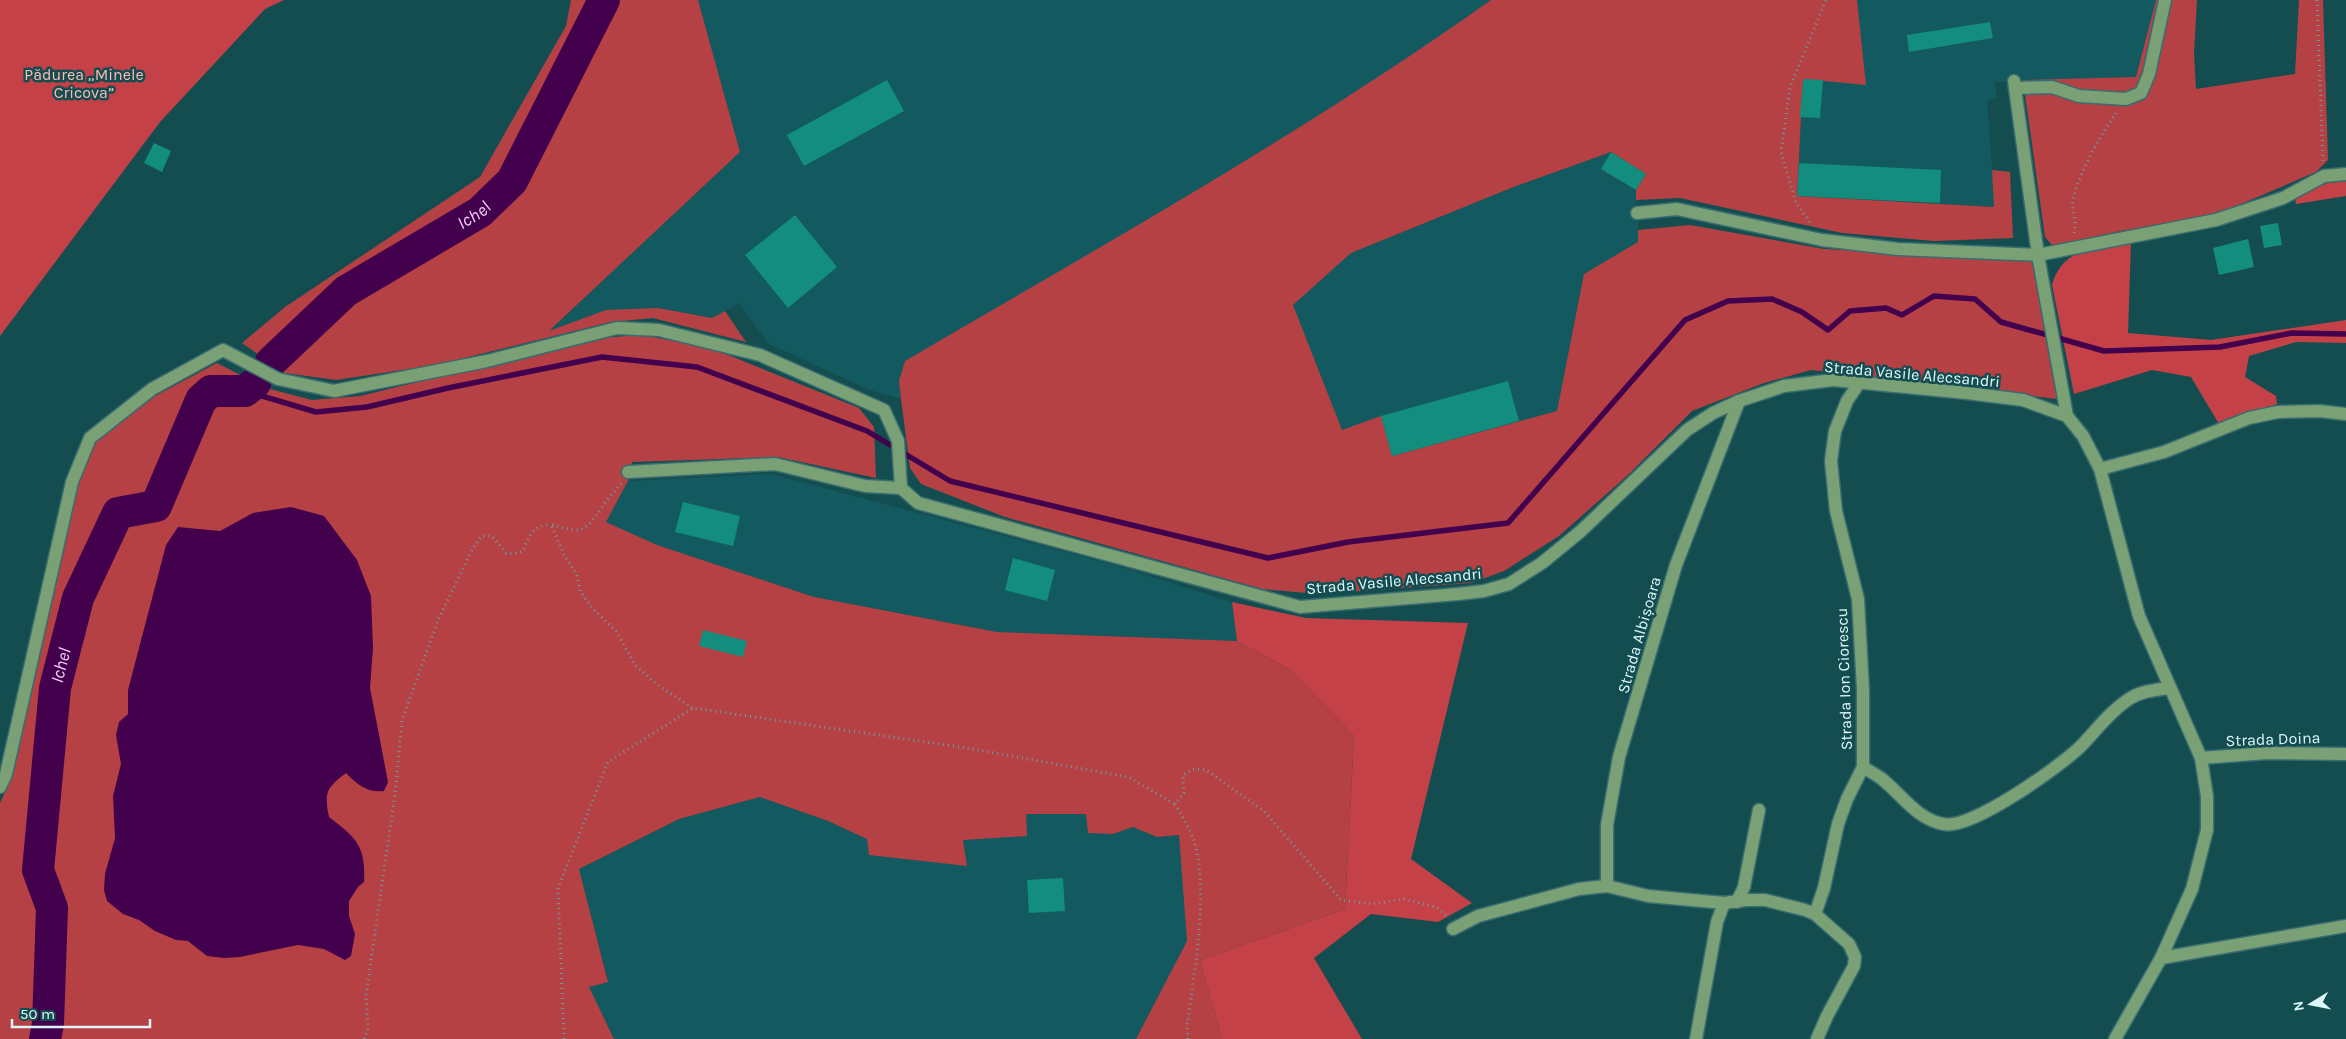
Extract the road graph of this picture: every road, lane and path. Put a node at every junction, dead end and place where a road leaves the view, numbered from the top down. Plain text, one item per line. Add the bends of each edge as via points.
1 (1826, 0) edge
2 (2165, 0) edge
3 (2317, 0) edge
4 (2126, 99) junction
5 (2346, 174) edge
6 (2324, 176) junction
7 (1637, 213) dead end
8 (1822, 240) junction
9 (2070, 248) junction
10 (2038, 255) junction
11 (1858, 383) junction
12 (1739, 401) junction
13 (2346, 414) edge
14 (2068, 416) junction
15 (2100, 469) junction
16 (628, 472) joint
17 (901, 488) junction
18 (551, 524) junction
19 (2169, 688) junction
20 (693, 708) junction
21 (2346, 754) edge
22 (2200, 758) junction
23 (1863, 767) junction
24 (0, 787) edge
25 (1175, 804) junction
26 (1759, 810) dead end
27 (1607, 886) junction
28 (1731, 902) junction
29 (1815, 914) junction
30 (2346, 926) edge
31 (1457, 927) joint
32 (2161, 958) junction
33 (364, 1039) edge
34 (564, 1039) edge
35 (1188, 1039) edge
36 (1696, 1039) edge
37 (1817, 1039) edge
38 (2115, 1039) edge

1 - 8 path via 1790,87 1781,152 1796,203
2 - 4 street via 2149,74 2141,93
3 - 6 path
4 - 9 path via 2096,143 2073,201 2077,225
4 - 10 street via 2079,96 2052,86 2014,84
5 - 6 street
6 - 9 street via 2283,198 2216,220
7 - 8 street via 1677,209
8 - 10 street via 1898,249
9 - 10 street
10 - 14 street
11 - 12 street, Strada Vasile Alecsandri via 1833,380 1806,382
11 - 14 street, Strada Vasile Alecsandri via 2023,400
11 - 23 street, Strada Ion Ciorescu via 1835,431 1831,461 1836,511 1858,599
12 - 17 street, Strada Vasile Alecsandri via 1687,430 1581,531 1542,563 1509,584 1458,594 1300,607 918,503
12 - 27 street, Strada Albișoara via 1676,565 1619,757 1607,825
13 - 15 street via 2278,412 2250,418 2164,452
14 - 15 street via 2084,436
15 - 19 street via 2136,608
16 - 17 street via 775,464 865,486
16 - 18 path via 585,529 572,531
17 - 24 street via 898,441 884,410 760,355 659,330 617,328 487,361 334,391 278,379 223,350 152,389 90,438 72,482 6,774
18 - 20 path via 577,575 580,591 616,631 635,665 659,686
18 - 33 path via 539,526 529,534 522,550 514,554 506,554 492,536 482,536 439,618 402,720 395,794 366,995 368,1028
19 - 22 street
19 - 23 street via 2130,698 2116,708 2079,749 2003,802 1968,822 1950,825 1930,819
20 - 25 path via 967,748 1128,777
20 - 34 path via 608,762 558,888
21 - 22 street, Strada Doina via 2267,752
22 - 32 street via 2207,796 2207,830 2192,889
23 - 29 street, Strada Ion Ciorescu via 1841,816
25 - 31 path via 1184,793 1183,775 1192,769 1206,770 1264,811 1341,900 1371,904 1404,899 1436,907
25 - 35 path via 1193,838 1200,874 1198,940
26 - 28 street via 1744,887
27 - 28 street via 1648,896
27 - 31 street via 1579,889 1478,916
28 - 29 street via 1765,900
28 - 36 street via 1717,922
29 - 37 street via 1843,937 1855,957 1854,966
30 - 32 street
32 - 38 street

